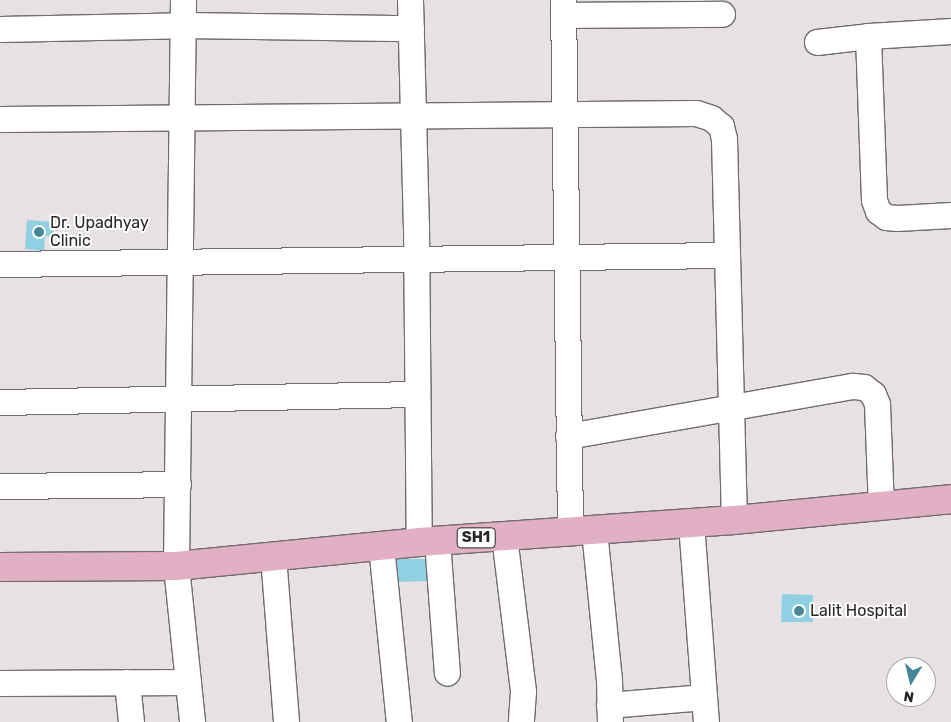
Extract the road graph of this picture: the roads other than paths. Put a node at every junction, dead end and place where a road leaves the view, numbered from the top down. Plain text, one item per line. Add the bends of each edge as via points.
1 (183, 0) edge
2 (410, 0) edge
3 (563, 7) edge
4 (722, 14) dead end
5 (184, 25) junction
6 (411, 28) junction
7 (0, 29) edge
8 (951, 31) edge
9 (868, 36) junction
10 (817, 42) dead end
11 (414, 114) junction
12 (563, 114) junction
13 (184, 116) junction
14 (0, 119) edge
15 (951, 216) edge
16 (727, 255) junction
17 (565, 257) junction
18 (416, 258) junction
19 (182, 262) junction
20 (0, 264) edge
21 (417, 394) junction
22 (180, 398) junction
23 (0, 402) edge
24 (731, 409) junction
25 (568, 436) junction
26 (178, 484) junction
27 (0, 486) edge
28 (951, 499) edge
29 (882, 506) junction
30 (734, 520) junction
31 (691, 523) junction
32 (582, 530) junction
33 (504, 536) junction
34 (428, 541) junction
35 (381, 546) junction
36 (273, 556) junction
37 (176, 566) junction
38 (0, 567) edge
39 (447, 673) dead end
40 (127, 682) junction
41 (188, 682) junction
42 (0, 683) edge
43 (704, 697) junction
44 (610, 713) edge
45 (131, 722) edge
46 (192, 722) edge
47 (286, 722) edge
48 (399, 722) edge
49 (521, 722) edge
50 (706, 722) edge

1 - 5 street
2 - 6 street
3 - 4 street
3 - 12 street
5 - 6 street
5 - 7 street
5 - 13 street
6 - 11 street
8 - 9 street
9 - 10 street
9 - 15 street via 874,200 878,211 886,217 897,218
11 - 12 street
11 - 13 street
11 - 18 street
12 - 16 street via 696,113 721,126
12 - 17 street
13 - 14 street
13 - 19 street
16 - 17 street
16 - 24 street
17 - 18 street
17 - 25 street
18 - 19 street
18 - 21 street
19 - 20 street
19 - 22 street
21 - 22 street
21 - 34 street
22 - 23 street
22 - 26 street
24 - 25 street
24 - 29 street via 853,386 864,387 873,394 877,404
24 - 30 street
25 - 32 street
26 - 27 street
26 - 37 street
28 - 29 main road, SH1
29 - 30 main road, SH1
30 - 31 main road, SH1
31 - 32 main road, SH1
31 - 43 street
32 - 33 main road, SH1
32 - 44 street
33 - 34 main road, SH1
33 - 49 street via 523,691
34 - 35 main road, SH1
34 - 39 street
35 - 36 main road, SH1
35 - 48 street
36 - 37 main road, SH1
36 - 47 street
37 - 38 main road, SH1
37 - 41 street
40 - 41 street
40 - 42 street
40 - 45 street
41 - 46 street
43 - 44 street
43 - 50 street

